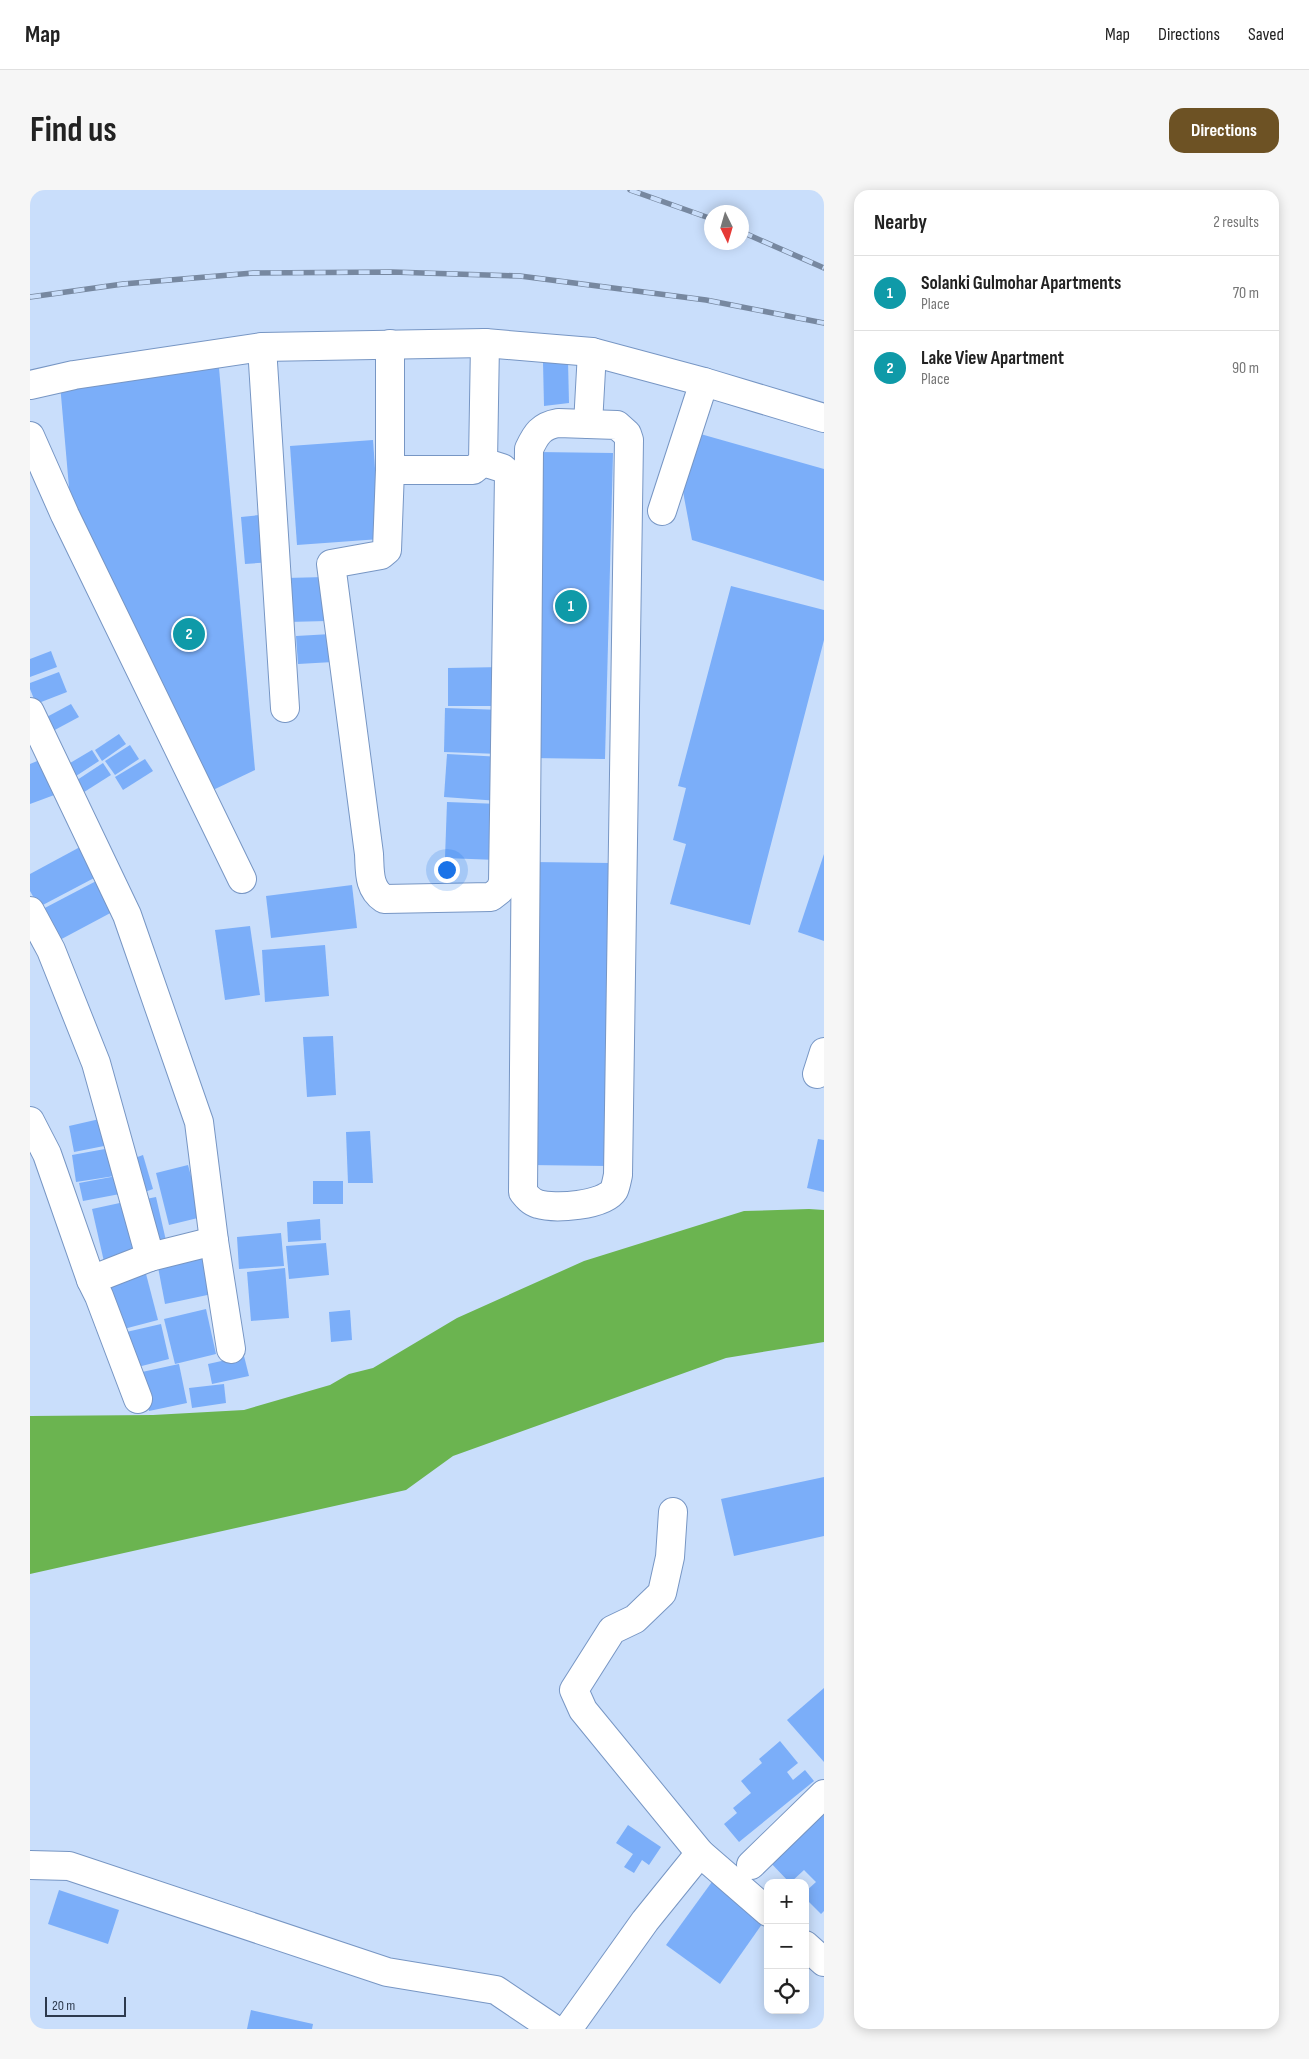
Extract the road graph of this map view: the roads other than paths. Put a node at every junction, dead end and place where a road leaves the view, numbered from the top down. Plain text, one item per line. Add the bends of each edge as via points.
1 (485, 343) junction
2 (390, 344) junction
3 (262, 346) junction
4 (592, 352) junction
5 (704, 382) junction
6 (30, 385) edge
7 (824, 418) edge
8 (588, 424) junction
9 (30, 436) edge
10 (484, 462) junction
11 (390, 470) junction
12 (662, 511) dead end
13 (285, 708) dead end
14 (30, 712) edge
15 (242, 879) dead end
16 (30, 911) edge
17 (37, 938) edge
18 (30, 1121) edge
19 (214, 1241) junction
20 (150, 1257) junction
21 (91, 1280) junction
22 (231, 1349) dead end
23 (138, 1399) dead end
24 (673, 1512) dead end
25 (824, 1794) edge
26 (700, 1853) junction
27 (30, 1865) edge
28 (751, 1865) dead end
29 (764, 1909) edge
30 (809, 1949) edge
31 (824, 1962) edge
32 (554, 2029) edge
33 (568, 2029) edge

1 - 2 street
1 - 4 street
1 - 10 street
2 - 3 street
2 - 11 street
3 - 6 street via 74,375
3 - 13 street
4 - 5 street
4 - 8 street
5 - 7 street
5 - 12 street
8 - 8 street via 547,425 537,432 529,448 523,1192 528,1199 539,1204 592,1204 614,1190 618,1175 629,440 617,425
9 - 15 street via 65,515
10 - 11 street via 473,470
10 - 11 street via 509,474 503,882 500,890 491,897 384,899 371,883 331,564 381,556 386,550
14 - 19 street via 127,915 199,1122
16 - 17 street
17 - 20 street via 96,1063
18 - 21 street via 47,1154
19 - 20 street
19 - 22 street
20 - 21 street
21 - 23 street
24 - 26 street via 670,1557 662,1593 635,1619 612,1630 574,1690 583,1710
25 - 28 street
26 - 29 street
26 - 33 street via 645,1921
27 - 32 street via 69,1866 387,1972 496,1990
30 - 31 street

